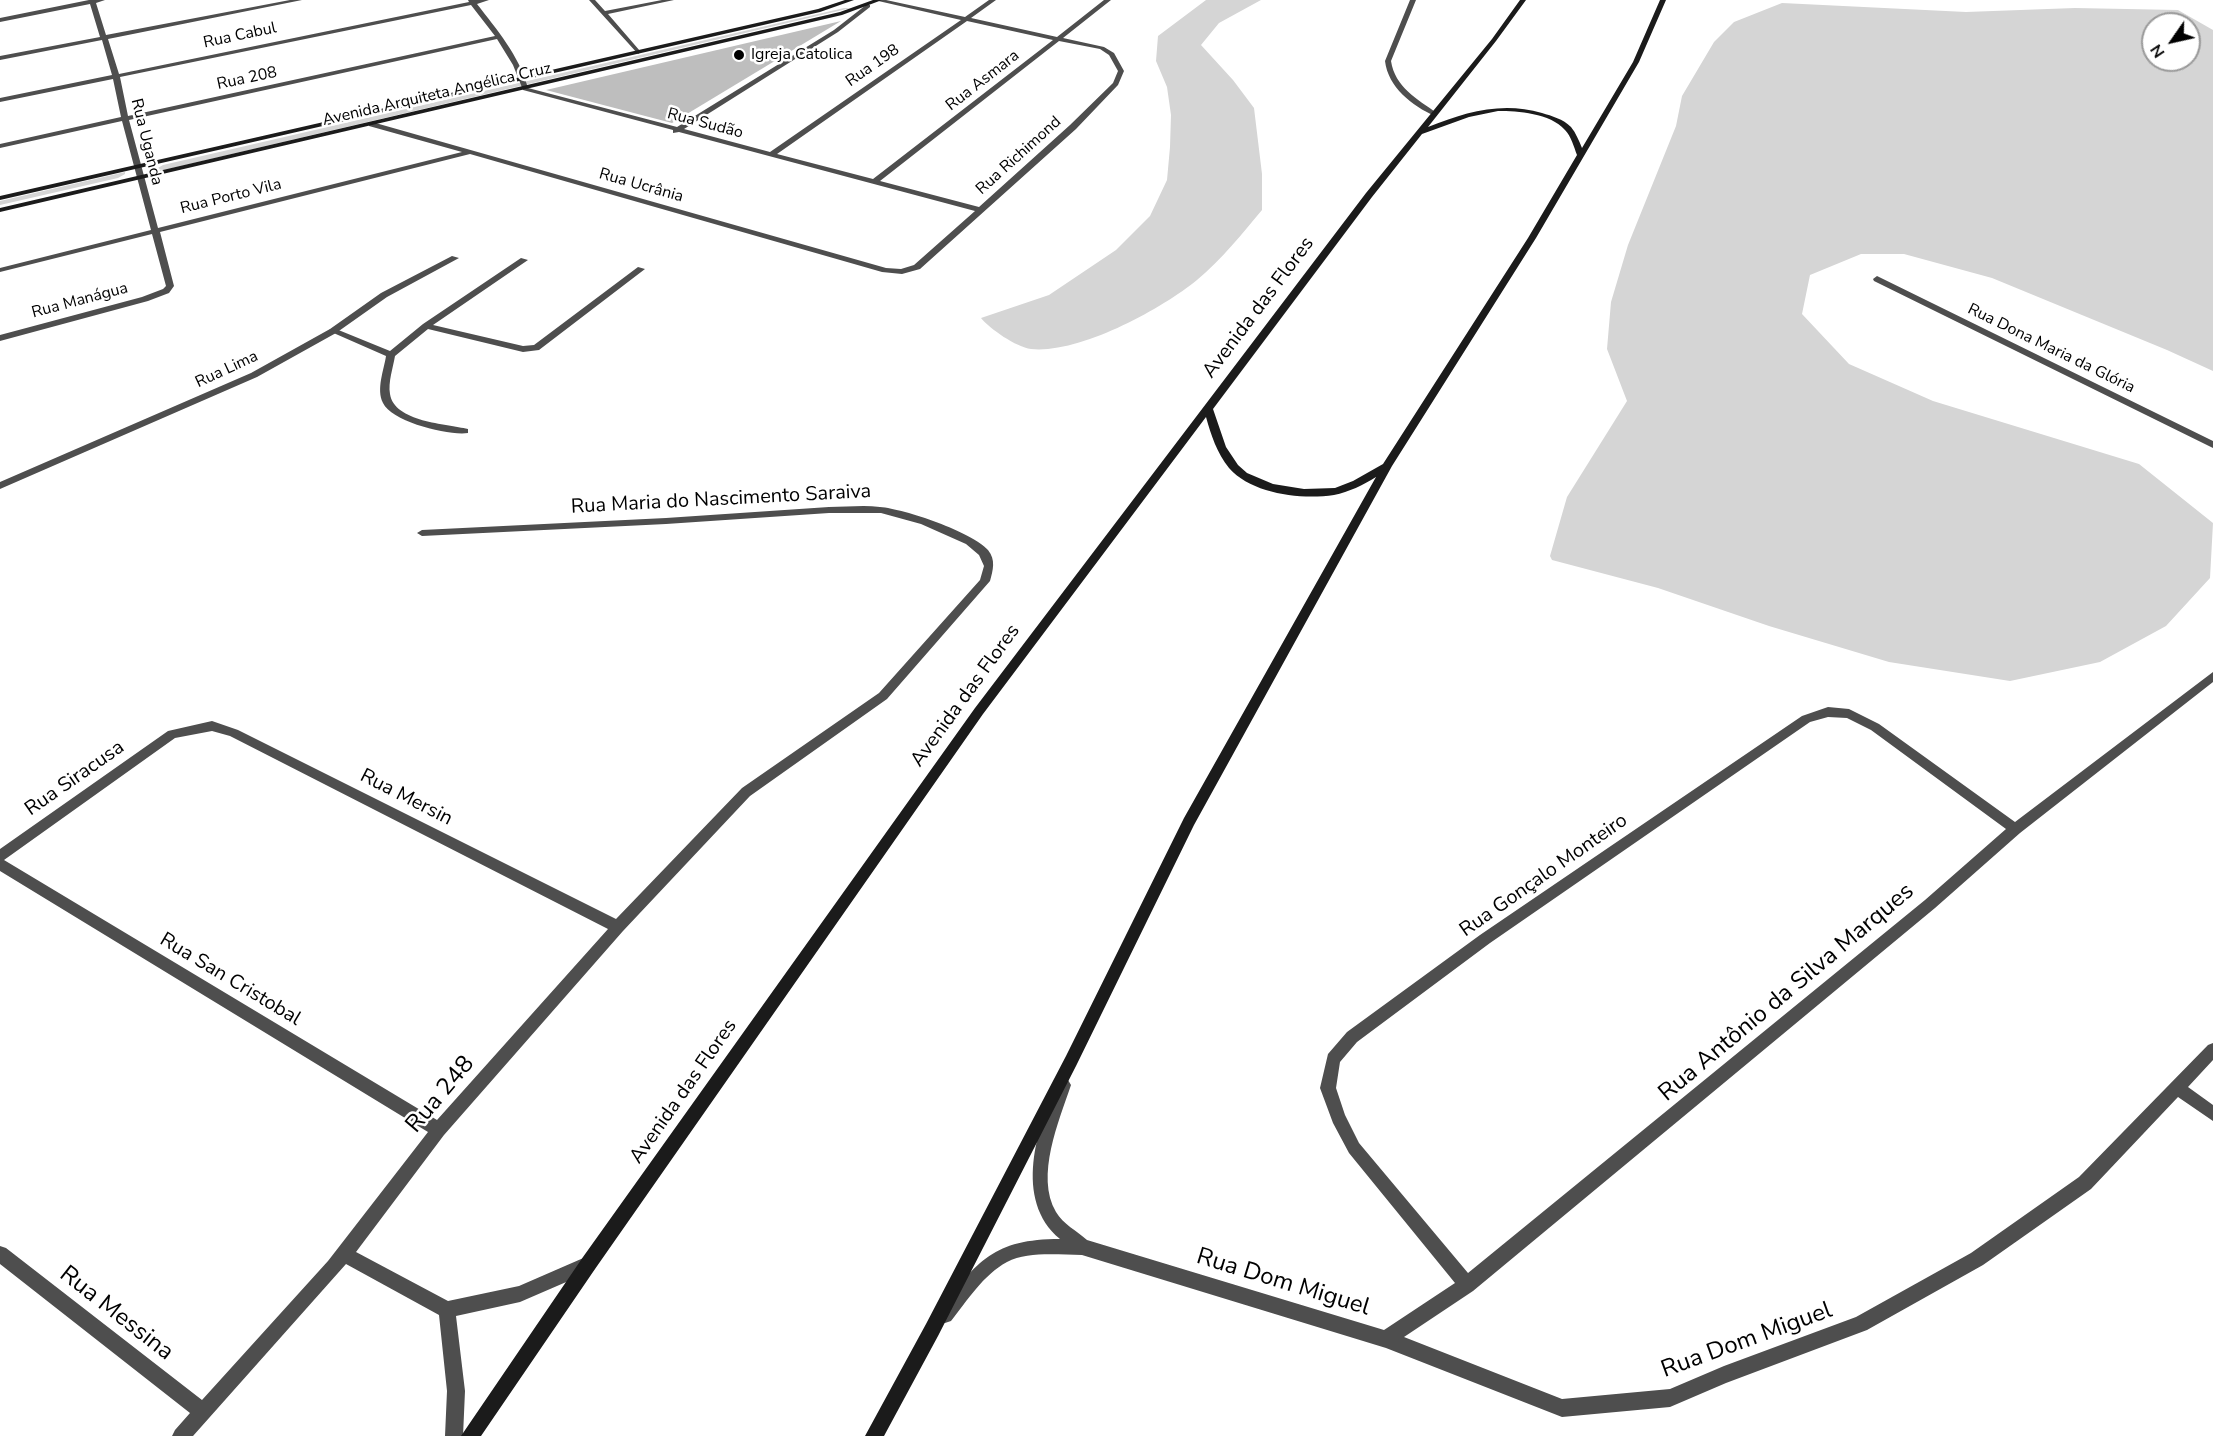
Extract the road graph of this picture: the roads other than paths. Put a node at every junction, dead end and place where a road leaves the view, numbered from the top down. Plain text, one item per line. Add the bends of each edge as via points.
1 (102, 0) edge
2 (299, 0) edge
3 (486, 0) edge
4 (592, 0) edge
5 (671, 0) edge
6 (851, 0) edge
7 (878, 0) edge
8 (993, 0) edge
9 (1108, 0) edge
10 (1413, 0) edge
11 (1522, 0) edge
12 (1663, 0) edge
13 (92, 1) edge
14 (472, 1) edge
15 (868, 6) junction
16 (605, 13) junction
17 (0, 20) edge
18 (963, 20) junction
19 (105, 38) junction
20 (499, 38) junction
21 (1060, 39) junction
22 (638, 52) junction
23 (0, 58) edge
24 (116, 76) junction
25 (523, 78) junction
26 (525, 89) junction
27 (0, 100) edge
28 (1435, 114) junction
29 (125, 119) junction
30 (372, 124) junction
31 (676, 131) junction
32 (1420, 132) junction
33 (0, 146) edge
34 (468, 153) junction
35 (770, 155) junction
36 (1581, 155) junction
37 (137, 165) junction
38 (141, 176) junction
39 (873, 182) junction
40 (0, 198) edge
41 (0, 210) edge
42 (981, 210) junction
43 (155, 231) junction
44 (455, 258) dead end
45 (524, 260) dead end
46 (642, 269) dead end
47 (0, 270) edge
48 (902, 272) joint
49 (1877, 279) dead end
50 (166, 291) joint
51 (426, 326) junction
52 (333, 331) junction
53 (0, 338) edge
54 (391, 355) junction
55 (1209, 409) junction
56 (465, 431) dead end
57 (2213, 446) edge
58 (1387, 466) junction
59 (0, 486) edge
60 (422, 533) dead end
61 (2213, 676) edge
62 (172, 734) joint
63 (746, 792) joint
64 (2015, 829) junction
65 (0, 856) edge
66 (0, 864) edge
67 (618, 927) junction
68 (2213, 1050) edge
69 (1071, 1060) junction
70 (2176, 1087) junction
71 (2213, 1114) edge
72 (440, 1130) junction
73 (1083, 1247) junction
74 (0, 1254) edge
75 (344, 1254) junction
76 (589, 1263) junction
77 (1467, 1285) junction
78 (447, 1310) junction
79 (932, 1330) junction
80 (1386, 1339) junction
81 (203, 1412) junction
82 (181, 1436) edge
83 (454, 1436) edge
84 (470, 1436) edge
85 (874, 1436) edge

1 - 13 street
2 - 19 street
3 - 14 street, Rua Cabul
4 - 16 street
5 - 16 street
6 - 22 main road, Avenida Arquiteta Angélica Cruz
7 - 15 main road, Avenida Arquiteta Angélica Cruz
7 - 18 street
8 - 18 street, Rua 198
9 - 21 street, Rua Asmara
10 - 28 street via 1388,61 1388,71 1400,88
11 - 28 main road, Avenida das Flores
12 - 36 main road via 1636,62
13 - 17 street
13 - 19 street, Rua Uganda
14 - 20 street
14 - 24 street, Rua Cabul
15 - 26 main road, Avenida Arquiteta Angélica Cruz
15 - 31 street via 836,31
16 - 22 street
18 - 21 street
18 - 35 street, Rua 198
19 - 23 street
19 - 24 street, Rua Uganda
20 - 25 street
20 - 29 street, Rua 208
21 - 39 street, Rua Asmara
21 - 42 street, Rua Richimond via 1112,54 1121,71 1116,84
22 - 25 main road, Avenida Arquiteta Angélica Cruz
24 - 27 street, Rua Cabul
24 - 29 street, Rua Uganda
25 - 26 street
25 - 37 main road, Avenida Arquiteta Angélica Cruz
26 - 30 main road, Avenida Arquiteta Angélica Cruz
26 - 31 street, Rua Sudão
28 - 32 main road, Avenida das Flores
29 - 33 street, Rua 208
29 - 37 street, Rua Uganda
30 - 34 street, Rua Ucrânia
30 - 38 main road, Avenida Arquiteta Angélica Cruz
31 - 35 street, Rua Sudão
32 - 36 main road via 1465,115 1515,108 1533,111 1568,128
32 - 55 main road, Avenida das Flores
34 - 43 street, Rua Porto Vila
34 - 48 street, Rua Ucrânia
35 - 39 street, Rua Sudão
36 - 58 main road
37 - 38 street, Rua Uganda
37 - 40 main road, Avenida Arquiteta Angélica Cruz
38 - 41 main road, Avenida Arquiteta Angélica Cruz
38 - 43 street, Rua Uganda
39 - 42 street, Rua Sudão
42 - 48 street, Rua Richimond via 917,267
43 - 47 street, Rua Porto Vila
43 - 50 street, Rua Uganda via 170,281
44 - 52 street, Rua Lima via 384,295
45 - 51 street
46 - 51 street via 536,348 523,349
49 - 57 street, Rua Dona Maria da Glória
50 - 53 street, Rua Manágua
51 - 54 street
52 - 54 street
52 - 59 street, Rua Lima via 254,375
54 - 56 street via 384,395 392,410 415,421
55 - 58 main road via 1219,445 1235,469 1269,488 1304,493 1345,489
55 - 76 main road, Avenida das Flores via 979,711
58 - 69 main road via 1189,822
60 - 63 street, Rua Maria do Nascimento Saraiva via 881,510 970,540 984,553 989,566 985,581 883,696
61 - 64 street, Rua Antônio da Silva Marques
62 - 65 street, Rua Siracusa
62 - 67 street, Rua Mersin via 212,726 234,733
63 - 67 street, Rua 248
64 - 77 street, Rua Antônio da Silva Marques via 1930,904
64 - 77 street, Rua Gonçalo Monteiro via 1875,727 1849,714 1828,712 1806,719 1485,939 1352,1038 1333,1059 1328,1088 1338,1118 1354,1148
66 - 72 street, Rua San Cristobal
67 - 72 street, Rua 248
68 - 70 street, Rua Dom Miguel
69 - 73 street, Rua Dom Miguel via 1043,1149 1038,1185 1051,1219
69 - 79 main road
70 - 71 street
70 - 80 street, Rua Dom Miguel via 2085,1183 1977,1259 1861,1324 1670,1398 1562,1408
72 - 75 street, Rua 248
73 - 79 street, Rua Dom Miguel via 1038,1247 1000,1257
73 - 80 street, Rua Dom Miguel
74 - 81 street, Rua Messina
75 - 78 street
75 - 81 street, Rua 248
76 - 78 street via 520,1294
76 - 84 main road, Avenida das Flores
77 - 80 street, Rua Antônio da Silva Marques
78 - 83 street via 456,1391
79 - 85 main road
81 - 82 street, Rua 248

